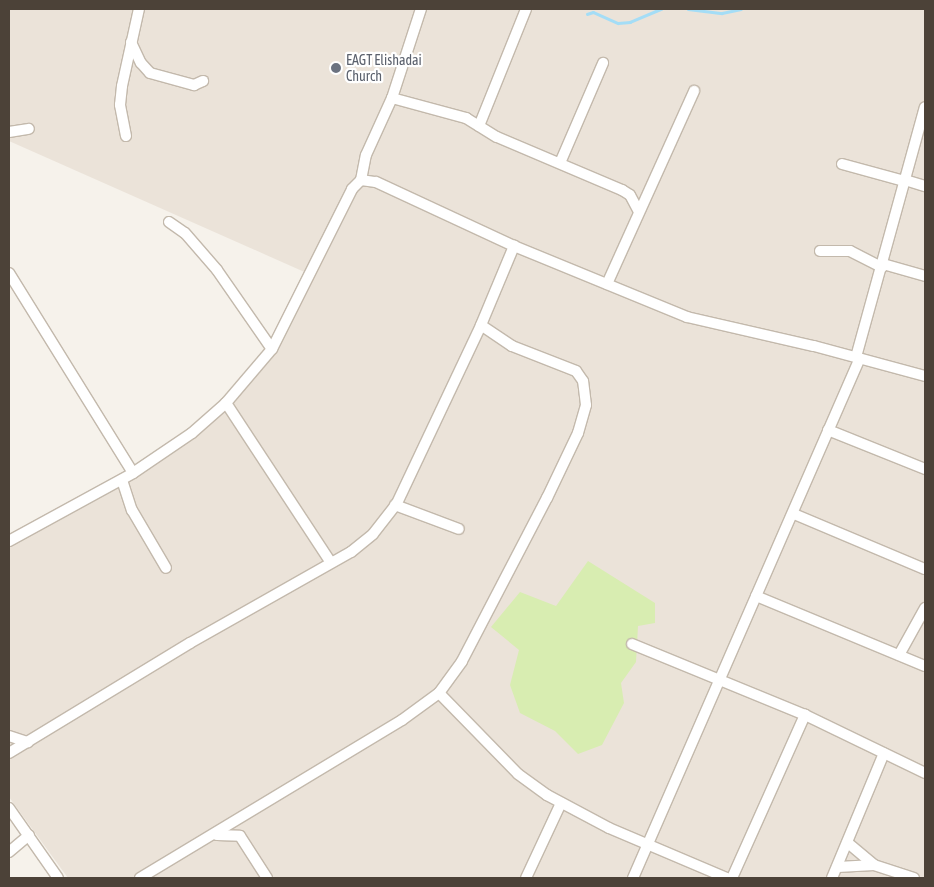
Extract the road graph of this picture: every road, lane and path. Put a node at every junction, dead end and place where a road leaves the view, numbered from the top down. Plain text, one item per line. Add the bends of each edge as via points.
1 (139, 9) edge
2 (421, 9) edge
3 (526, 9) edge
4 (131, 42) junction
5 (603, 63) dead end
6 (203, 81) dead end
7 (694, 91) dead end
8 (392, 98) junction
9 (925, 107) edge
10 (478, 126) junction
11 (29, 129) dead end
12 (9, 132) edge
13 (126, 136) dead end
14 (560, 162) junction
15 (842, 164) dead end
16 (361, 180) junction
17 (905, 180) junction
18 (925, 186) edge
19 (638, 210) junction
20 (169, 222) dead end
21 (514, 246) junction
22 (820, 251) dead end
23 (883, 265) junction
24 (9, 273) edge
25 (925, 276) edge
26 (607, 284) junction
27 (481, 325) junction
28 (272, 349) junction
29 (858, 357) junction
30 (925, 376) edge
31 (226, 404) junction
32 (828, 430) junction
33 (925, 469) edge
34 (133, 473) junction
35 (122, 480) junction
36 (396, 505) junction
37 (794, 514) junction
38 (459, 530) dead end
39 (9, 541) edge
40 (331, 563) junction
41 (166, 568) dead end
42 (925, 569) edge
43 (756, 596) junction
44 (925, 608) edge
45 (632, 644) dead end
46 (899, 655) junction
47 (925, 666) edge
48 (722, 678) junction
49 (439, 693) junction
50 (805, 714) junction
51 (9, 736) edge
52 (28, 742) junction
53 (884, 752) junction
54 (9, 753) edge
55 (925, 773) edge
56 (561, 803) junction
57 (9, 808) edge
58 (28, 835) junction
59 (216, 835) junction
60 (848, 843) junction
61 (648, 844) junction
62 (9, 852) edge
63 (874, 865) junction
64 (838, 867) junction
65 (58, 878) edge
66 (140, 878) edge
67 (267, 878) edge
68 (526, 878) edge
69 (633, 878) edge
70 (727, 878) edge
71 (732, 878) edge
72 (832, 878) edge
73 (914, 878) edge

1 - 4 street
2 - 8 street
3 - 10 street
4 - 6 street via 150,73 185,84
4 - 13 street via 120,105
5 - 14 street
7 - 19 street
8 - 10 street via 414,107 442,111
8 - 16 street via 369,148
9 - 17 street
10 - 14 street
11 - 12 street
14 - 19 street via 630,195
15 - 17 street
16 - 21 street via 376,182
16 - 28 street via 352,189 313,273
17 - 18 street
17 - 23 street
19 - 26 street
20 - 28 street via 185,233 217,270
21 - 26 street
21 - 27 street
22 - 23 street via 850,251
23 - 25 street
23 - 29 street
24 - 34 street
26 - 29 street via 687,318
27 - 36 street
27 - 49 street via 512,346 576,371 583,381 586,406 578,433 500,590 462,661
28 - 31 street
29 - 30 street
29 - 32 street
31 - 34 street
31 - 40 street
32 - 33 street
32 - 37 street
34 - 35 street
35 - 39 street
35 - 41 street via 132,510
36 - 38 street
36 - 40 street via 374,534
37 - 42 street
37 - 43 street
40 - 52 street via 190,643
43 - 46 street
43 - 48 street
44 - 46 street
45 - 48 street
46 - 47 street
48 - 50 street
48 - 61 street
49 - 56 street via 518,774
49 - 59 street via 402,720
50 - 53 street
50 - 71 street
51 - 52 street
52 - 54 street
53 - 55 street
53 - 60 street
56 - 61 street
56 - 68 street
57 - 58 street
58 - 62 street
58 - 65 street
59 - 66 street
59 - 67 street via 240,836
60 - 63 street
60 - 64 street
61 - 69 street
61 - 70 street
63 - 64 street
63 - 73 street
64 - 72 street

